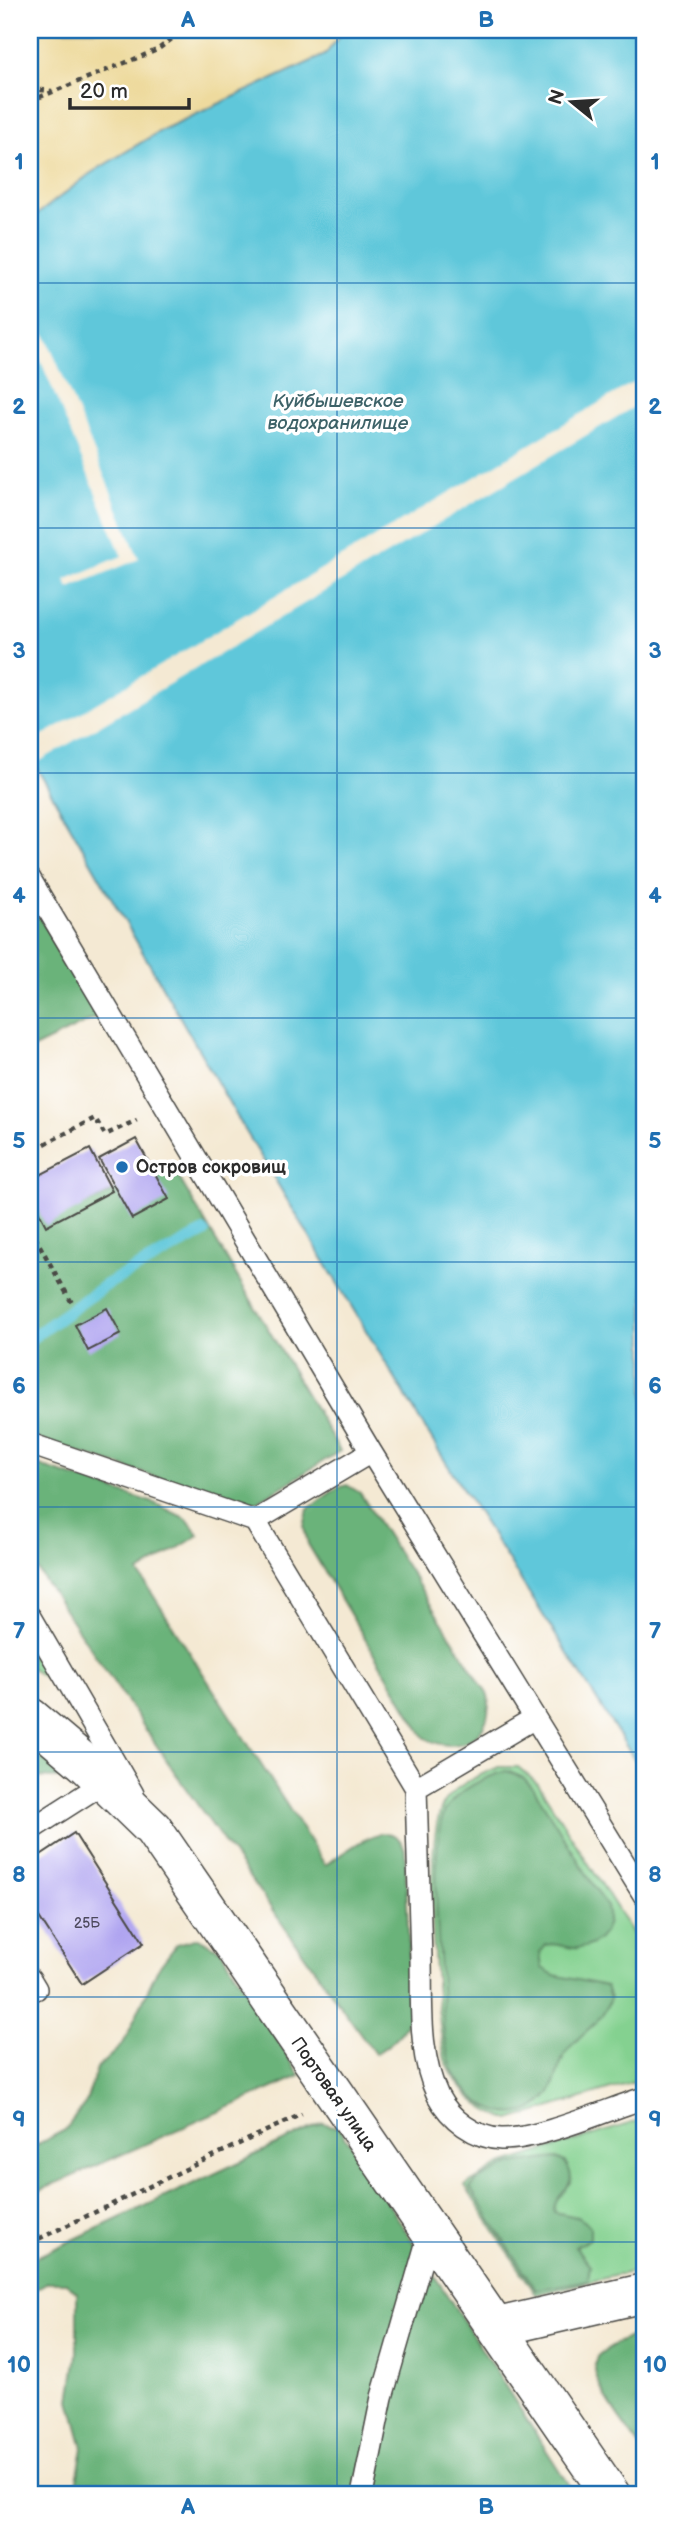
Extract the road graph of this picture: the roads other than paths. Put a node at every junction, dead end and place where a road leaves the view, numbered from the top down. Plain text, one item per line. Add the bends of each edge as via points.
1 (30, 879) edge
2 (30, 1444) edge
3 (371, 1452) junction
4 (254, 1521) junction
5 (30, 1617) edge
6 (30, 1717) edge
7 (533, 1719) junction
8 (105, 1782) junction
9 (416, 1788) junction
10 (153, 1829) junction
11 (30, 1830) edge
12 (644, 1895) edge
13 (644, 2098) edge
14 (430, 2231) junction
15 (644, 2293) edge
16 (498, 2327) junction
17 (362, 2495) edge
18 (611, 2495) edge

1 - 3 lane
2 - 4 lane
3 - 4 lane
3 - 7 lane
4 - 9 lane
5 - 10 lane
6 - 8 street, Портовая улица
7 - 9 lane
7 - 12 lane
8 - 10 street, Портовая улица
8 - 11 lane
9 - 13 lane via 424,2039 438,2096 468,2128 499,2139 535,2133
10 - 14 street, Портовая улица
14 - 16 street, Портовая улица
14 - 17 lane via 382,2398
15 - 16 street
16 - 18 street, Портовая улица

